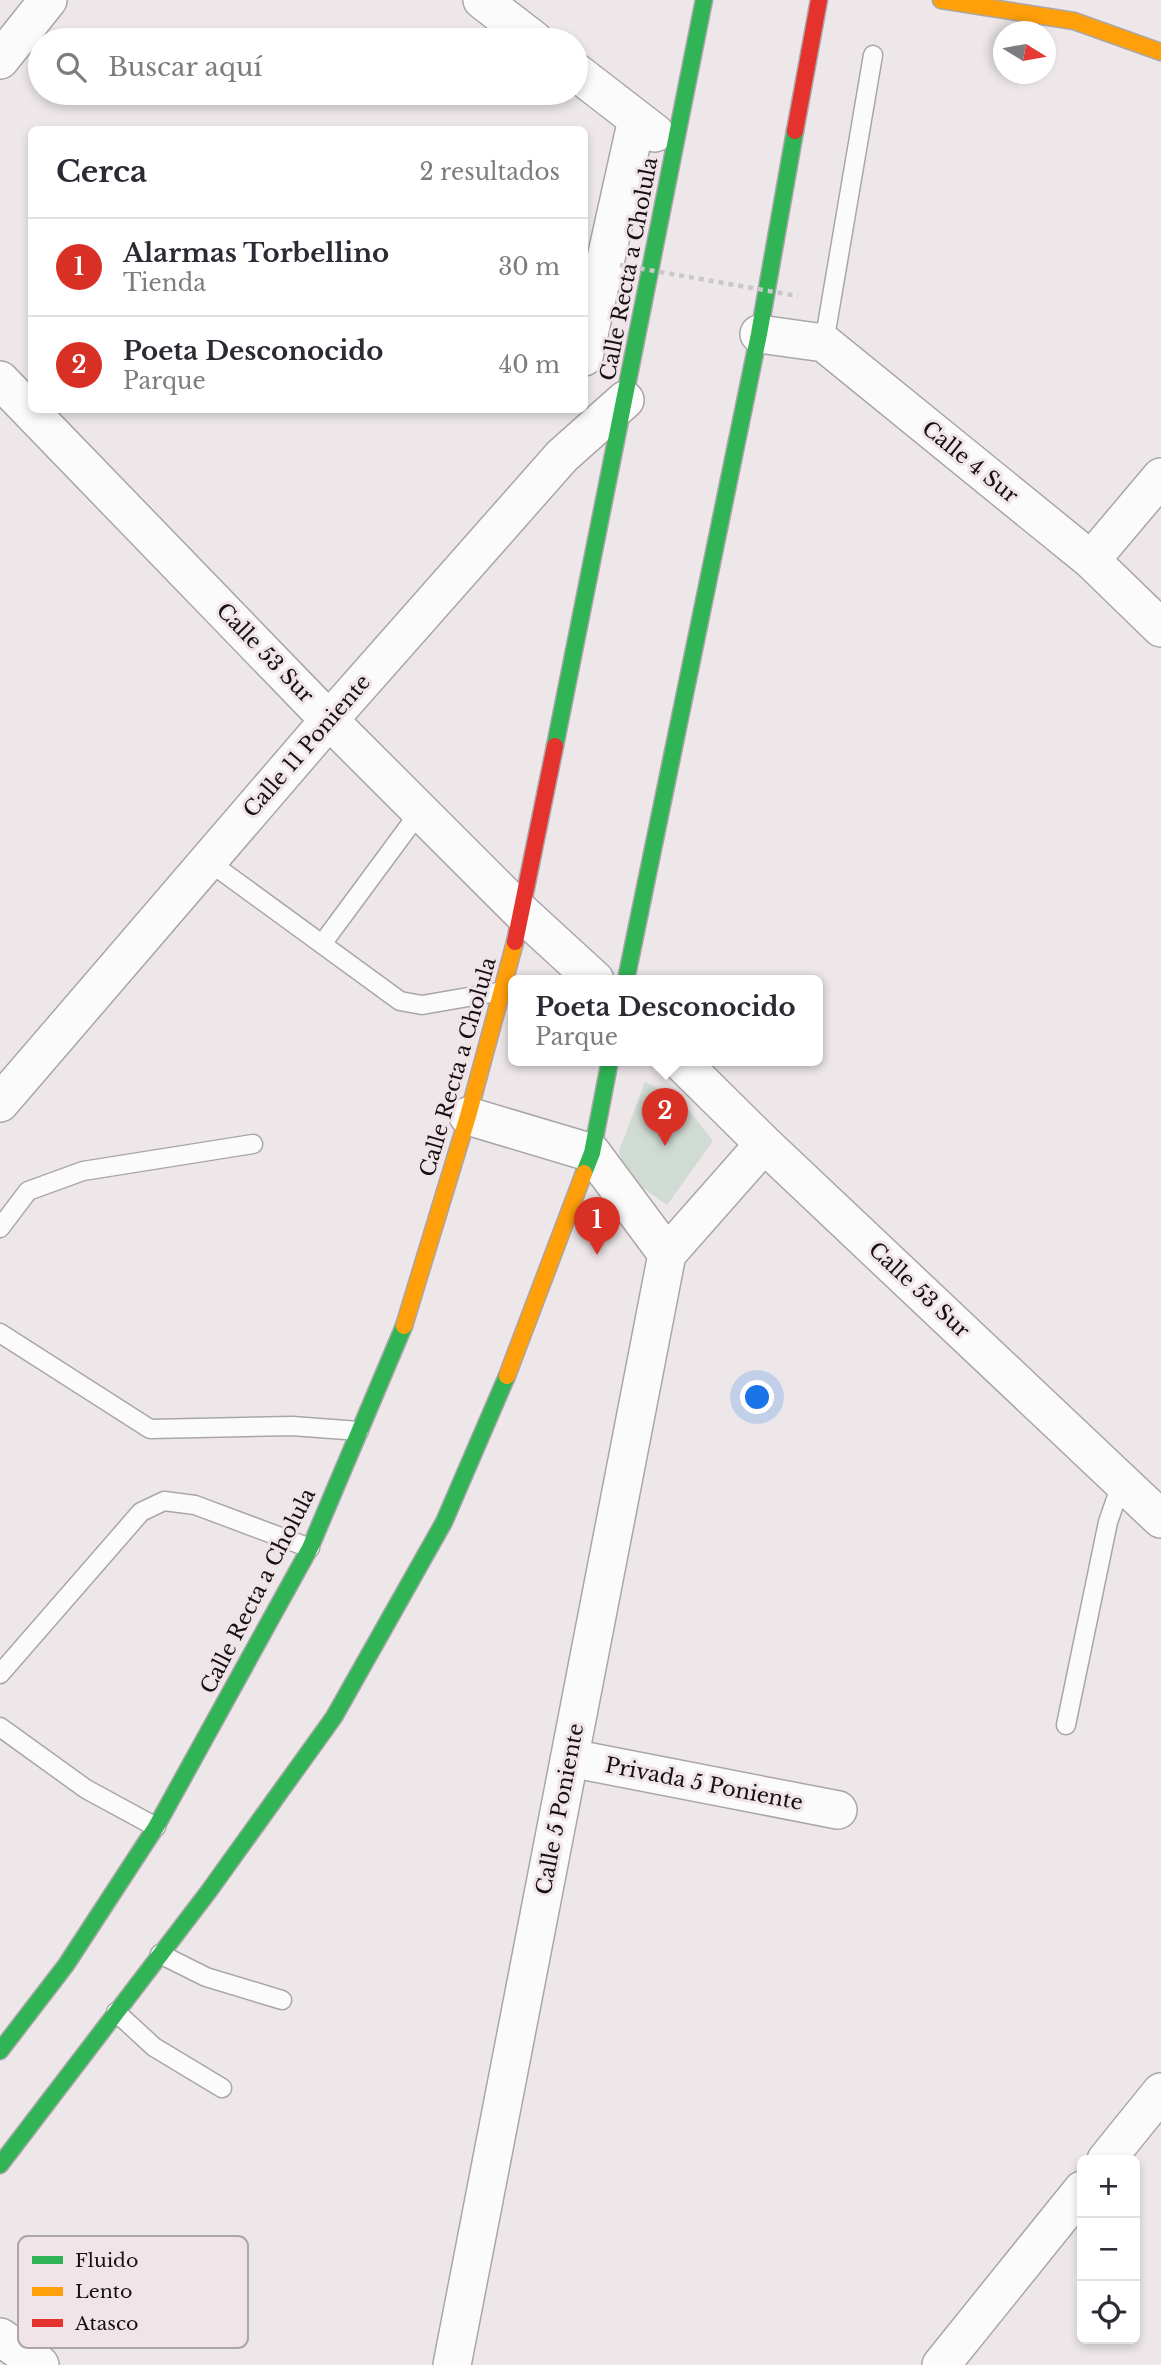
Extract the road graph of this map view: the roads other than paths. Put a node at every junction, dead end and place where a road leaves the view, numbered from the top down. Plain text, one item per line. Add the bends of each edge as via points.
1 (48, 0) edge
2 (482, 0) edge
3 (704, 0) edge
4 (819, 0) edge
5 (941, 0) edge
6 (518, 28) edge
7 (1161, 51) edge
8 (873, 55) dead end
9 (0, 60) edge
10 (588, 81) edge
11 (637, 119) junction
12 (674, 148) junction
13 (759, 334) junction
14 (588, 338) edge
15 (824, 343) junction
16 (0, 380) edge
17 (625, 400) junction
18 (28, 409) edge
19 (32, 413) edge
20 (572, 413) edge
21 (562, 456) junction
22 (1161, 477) edge
23 (1091, 560) junction
24 (1161, 628) edge
25 (330, 720) junction
26 (421, 810) junction
27 (208, 861) junction
28 (522, 913) junction
29 (322, 944) junction
30 (590, 975) edge
31 (627, 975) edge
32 (503, 991) junction
33 (609, 1066) edge
34 (685, 1066) edge
35 (0, 1103) edge
36 (468, 1116) junction
37 (253, 1144) dead end
38 (764, 1144) junction
39 (592, 1153) junction
40 (0, 1228) edge
41 (667, 1254) junction
42 (0, 1333) edge
43 (359, 1431) junction
44 (1122, 1482) junction
45 (1161, 1519) edge
46 (310, 1548) junction
47 (0, 1674) edge
48 (1066, 1724) dead end
49 (0, 1727) edge
50 (570, 1758) junction
51 (838, 1810) dead end
52 (156, 1827) junction
53 (160, 1954) junction
54 (282, 2000) dead end
55 (116, 2012) junction
56 (0, 2051) edge
57 (222, 2088) dead end
58 (1161, 2092) edge
59 (1110, 2155) edge
60 (0, 2165) edge
61 (1077, 2196) edge
62 (0, 2337) edge
63 (40, 2365) edge
64 (453, 2365) edge
65 (941, 2365) edge

1 - 9 street
2 - 6 street
3 - 12 main road, Calle Recta a Cholula
4 - 13 main road
5 - 7 main road via 1074,21
8 - 15 lane
10 - 11 street
11 - 12 street
11 - 14 street
12 - 17 main road, Calle Recta a Cholula
13 - 15 street
13 - 31 main road
15 - 23 street, Calle 4 Sur
16 - 18 street, Calle 53 Sur
17 - 21 street, Calle 11 Poniente
17 - 28 main road, Calle Recta a Cholula
19 - 25 street, Calle 53 Sur
20 - 21 street
21 - 25 street, Calle 11 Poniente
22 - 23 street
23 - 24 street, Calle 4 Sur
25 - 26 street, Calle 53 Sur
25 - 27 street, Calle 11 Poniente
26 - 28 street, Calle 53 Sur
26 - 29 lane
27 - 29 lane
27 - 35 street, Calle 11 Poniente
28 - 30 street, Calle 53 Sur
28 - 32 main road, Calle Recta a Cholula
29 - 32 lane via 400,1001 422,1005
32 - 36 main road, Calle Recta a Cholula
33 - 39 main road
34 - 38 street, Calle 53 Sur
36 - 39 street
36 - 43 main road, Calle Recta a Cholula via 406,1321
37 - 40 lane via 83,1171 28,1191
38 - 41 street
38 - 44 street, Calle 53 Sur
39 - 41 street
39 - 53 main road via 512,1366 443,1522 334,1717
41 - 50 street, Calle 5 Poniente
42 - 43 lane via 150,1429 292,1426
43 - 46 main road, Calle Recta a Cholula
44 - 45 street, Calle 53 Sur
44 - 48 lane via 1108,1522
46 - 47 lane via 195,1505 164,1501 141,1512
46 - 52 main road, Calle Recta a Cholula
49 - 52 lane via 86,1789
50 - 51 street, Privada 5 Poniente
50 - 64 street, Calle 5 Poniente
52 - 56 main road, Calle Recta a Cholula via 66,1965
53 - 54 lane via 206,1977
53 - 55 main road
55 - 57 lane via 154,2048
55 - 60 main road
58 - 59 street
61 - 65 street
62 - 63 street

